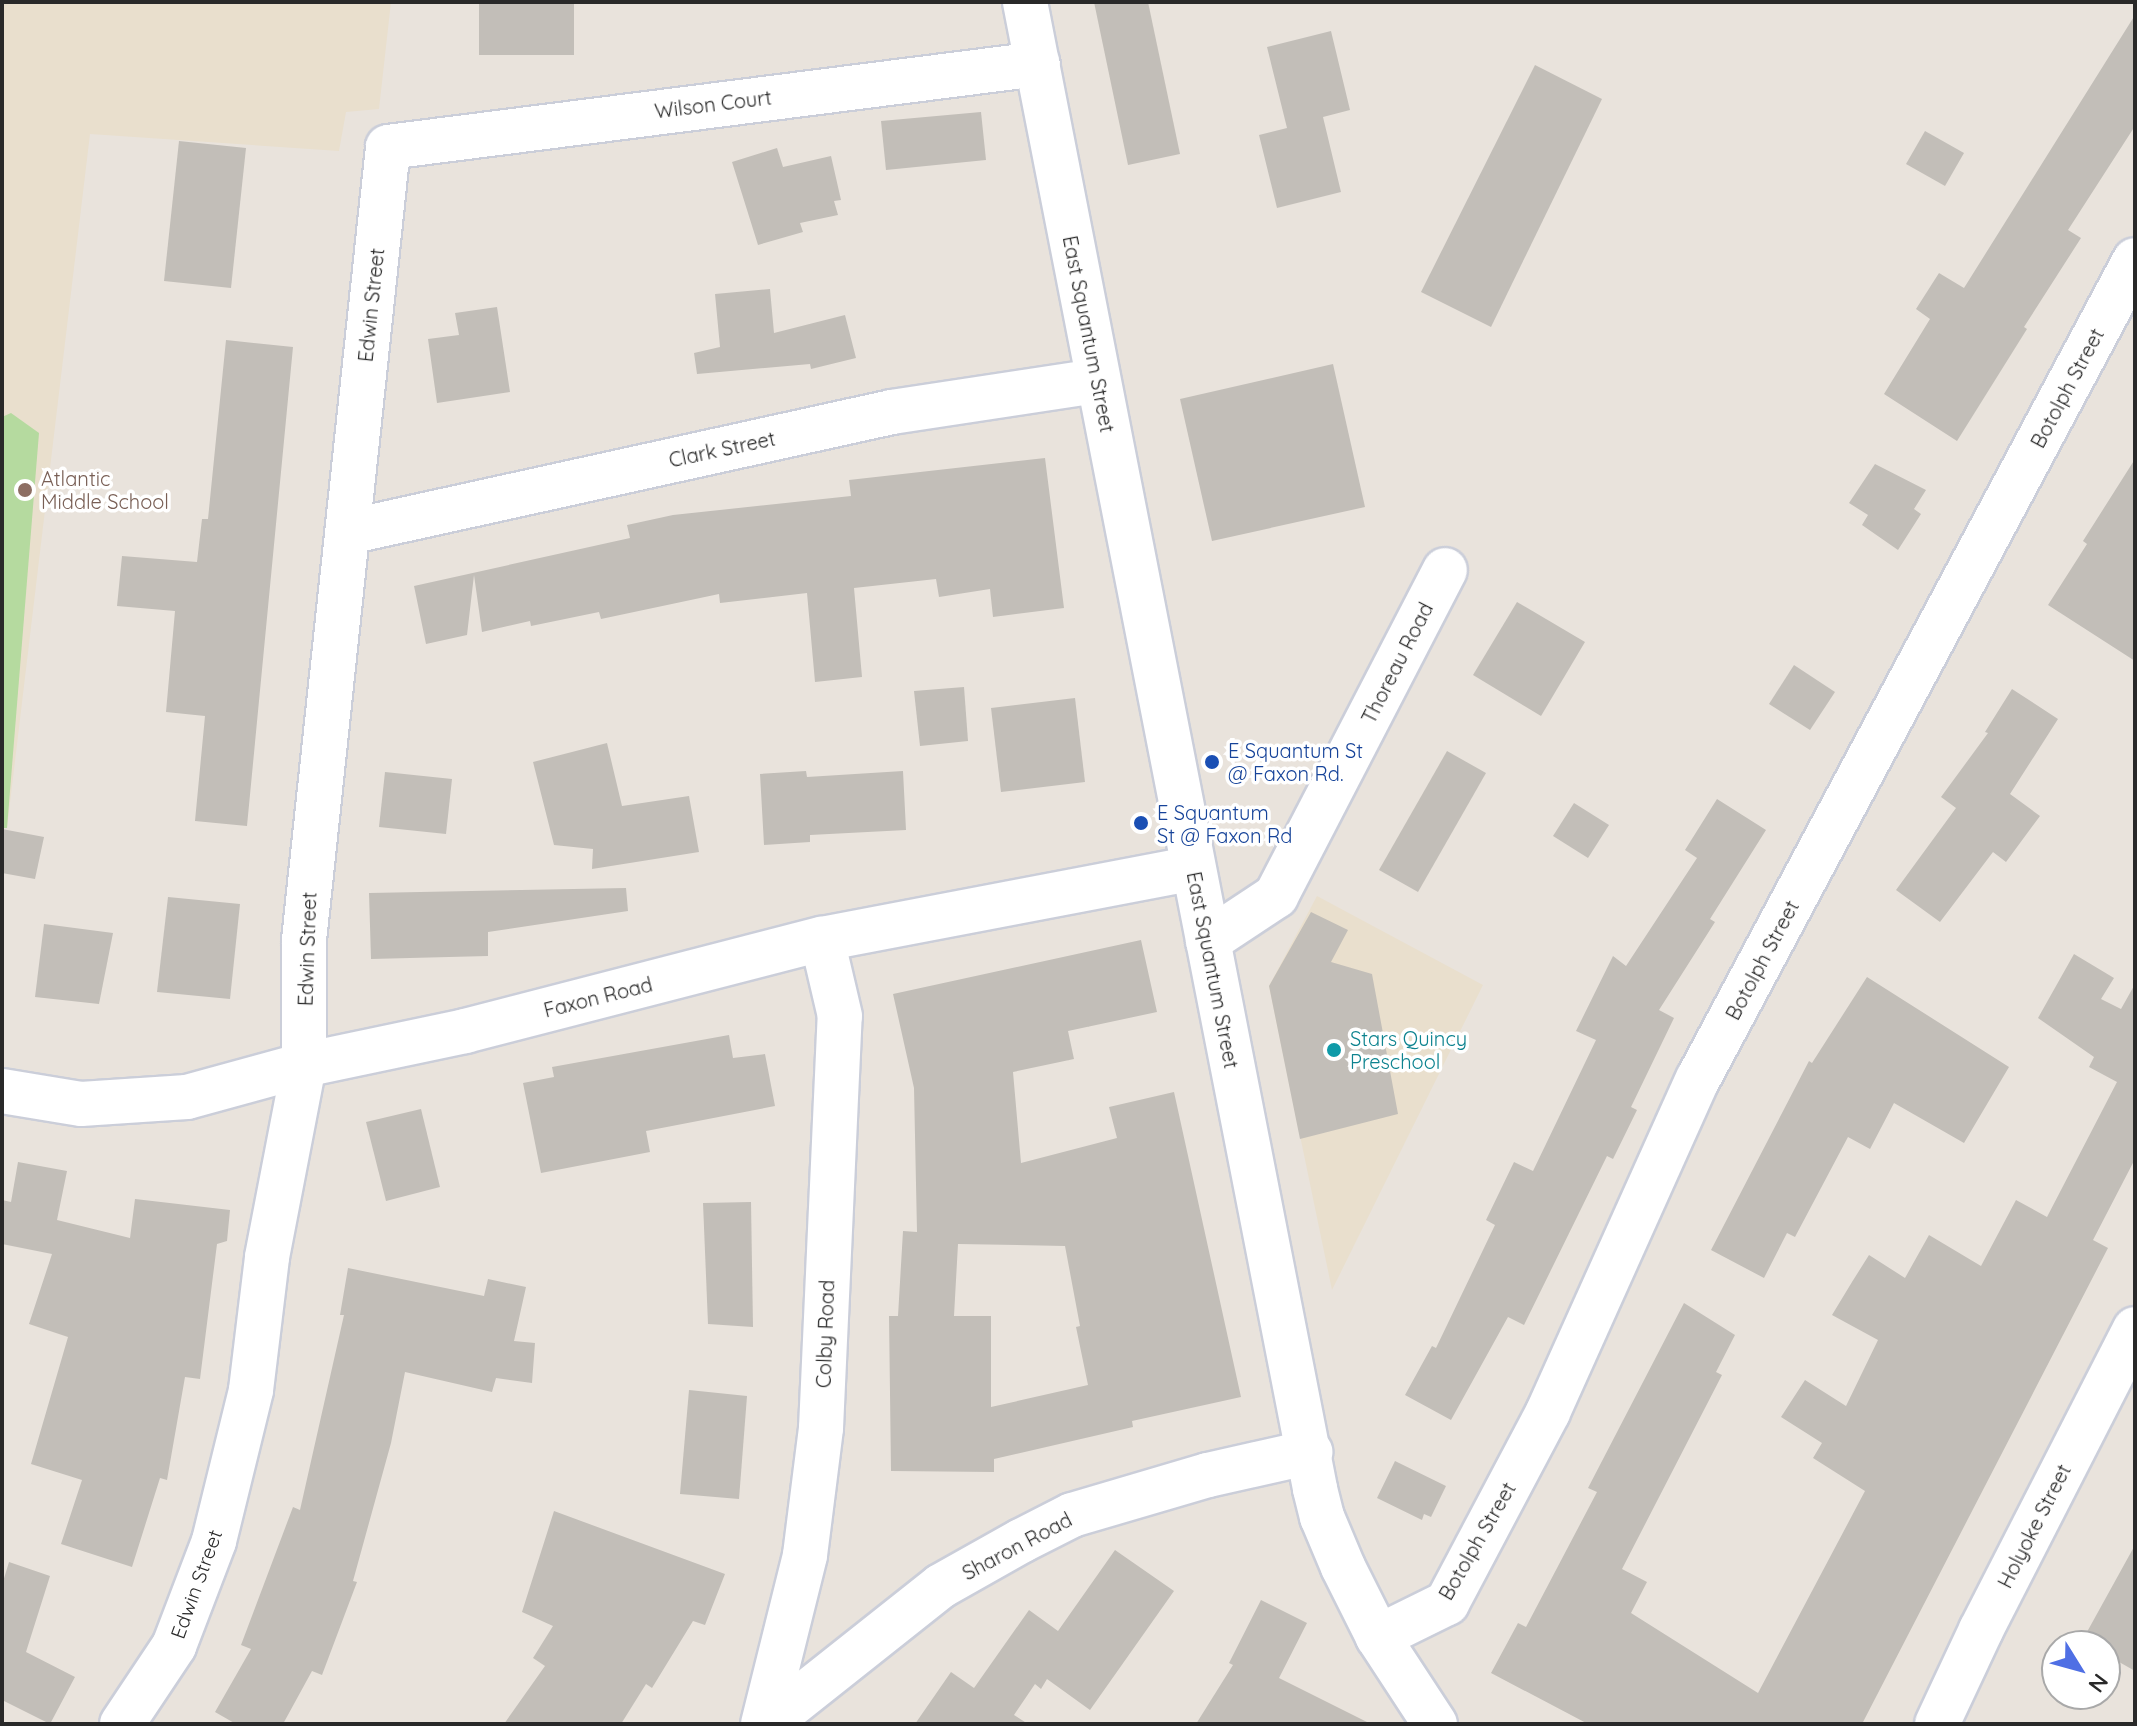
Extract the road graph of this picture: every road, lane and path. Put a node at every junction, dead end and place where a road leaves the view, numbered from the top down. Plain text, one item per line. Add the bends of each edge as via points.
1 (1025, 2) edge
2 (1038, 64) junction
3 (388, 147) joint
4 (2135, 260) edge
5 (1098, 381) junction
6 (348, 532) junction
7 (1445, 570) dead end
8 (1193, 868) junction
9 (822, 939) junction
10 (1208, 941) junction
11 (304, 1065) junction
12 (2, 1091) edge
13 (2135, 1329) edge
14 (1310, 1452) junction
15 (1378, 1637) junction
16 (122, 1724) edge
17 (765, 1724) edge
18 (1435, 1724) edge
19 (1937, 1724) edge

1 - 2 street, East Squantum Street
2 - 3 street, Wilson Court
2 - 5 street, East Squantum Street
3 - 6 street, Edwin Street
4 - 15 street, Botolph Street via 1698,1079 1548,1412 1447,1603
5 - 6 street, Clark Street via 892,412
5 - 8 street, East Squantum Street
6 - 11 street, Edwin Street via 304,940
7 - 10 street, Thoreau Road via 1276,896
8 - 9 street, Faxon Road
8 - 10 street, East Squantum Street
9 - 11 street, Faxon Road via 465,1031
9 - 17 street, Colby Road via 840,1016 821,1428 805,1555
10 - 14 street, East Squantum Street
11 - 12 street, Faxon Road via 187,1097 81,1104
11 - 16 street, Edwin Street via 267,1257 251,1390 214,1541 174,1646
13 - 19 street, Holyoke Street
14 - 15 street, East Squantum Street via 1322,1517
14 - 17 street, Sharon Road via 1072,1515 941,1586
15 - 18 street, East Squantum Street

